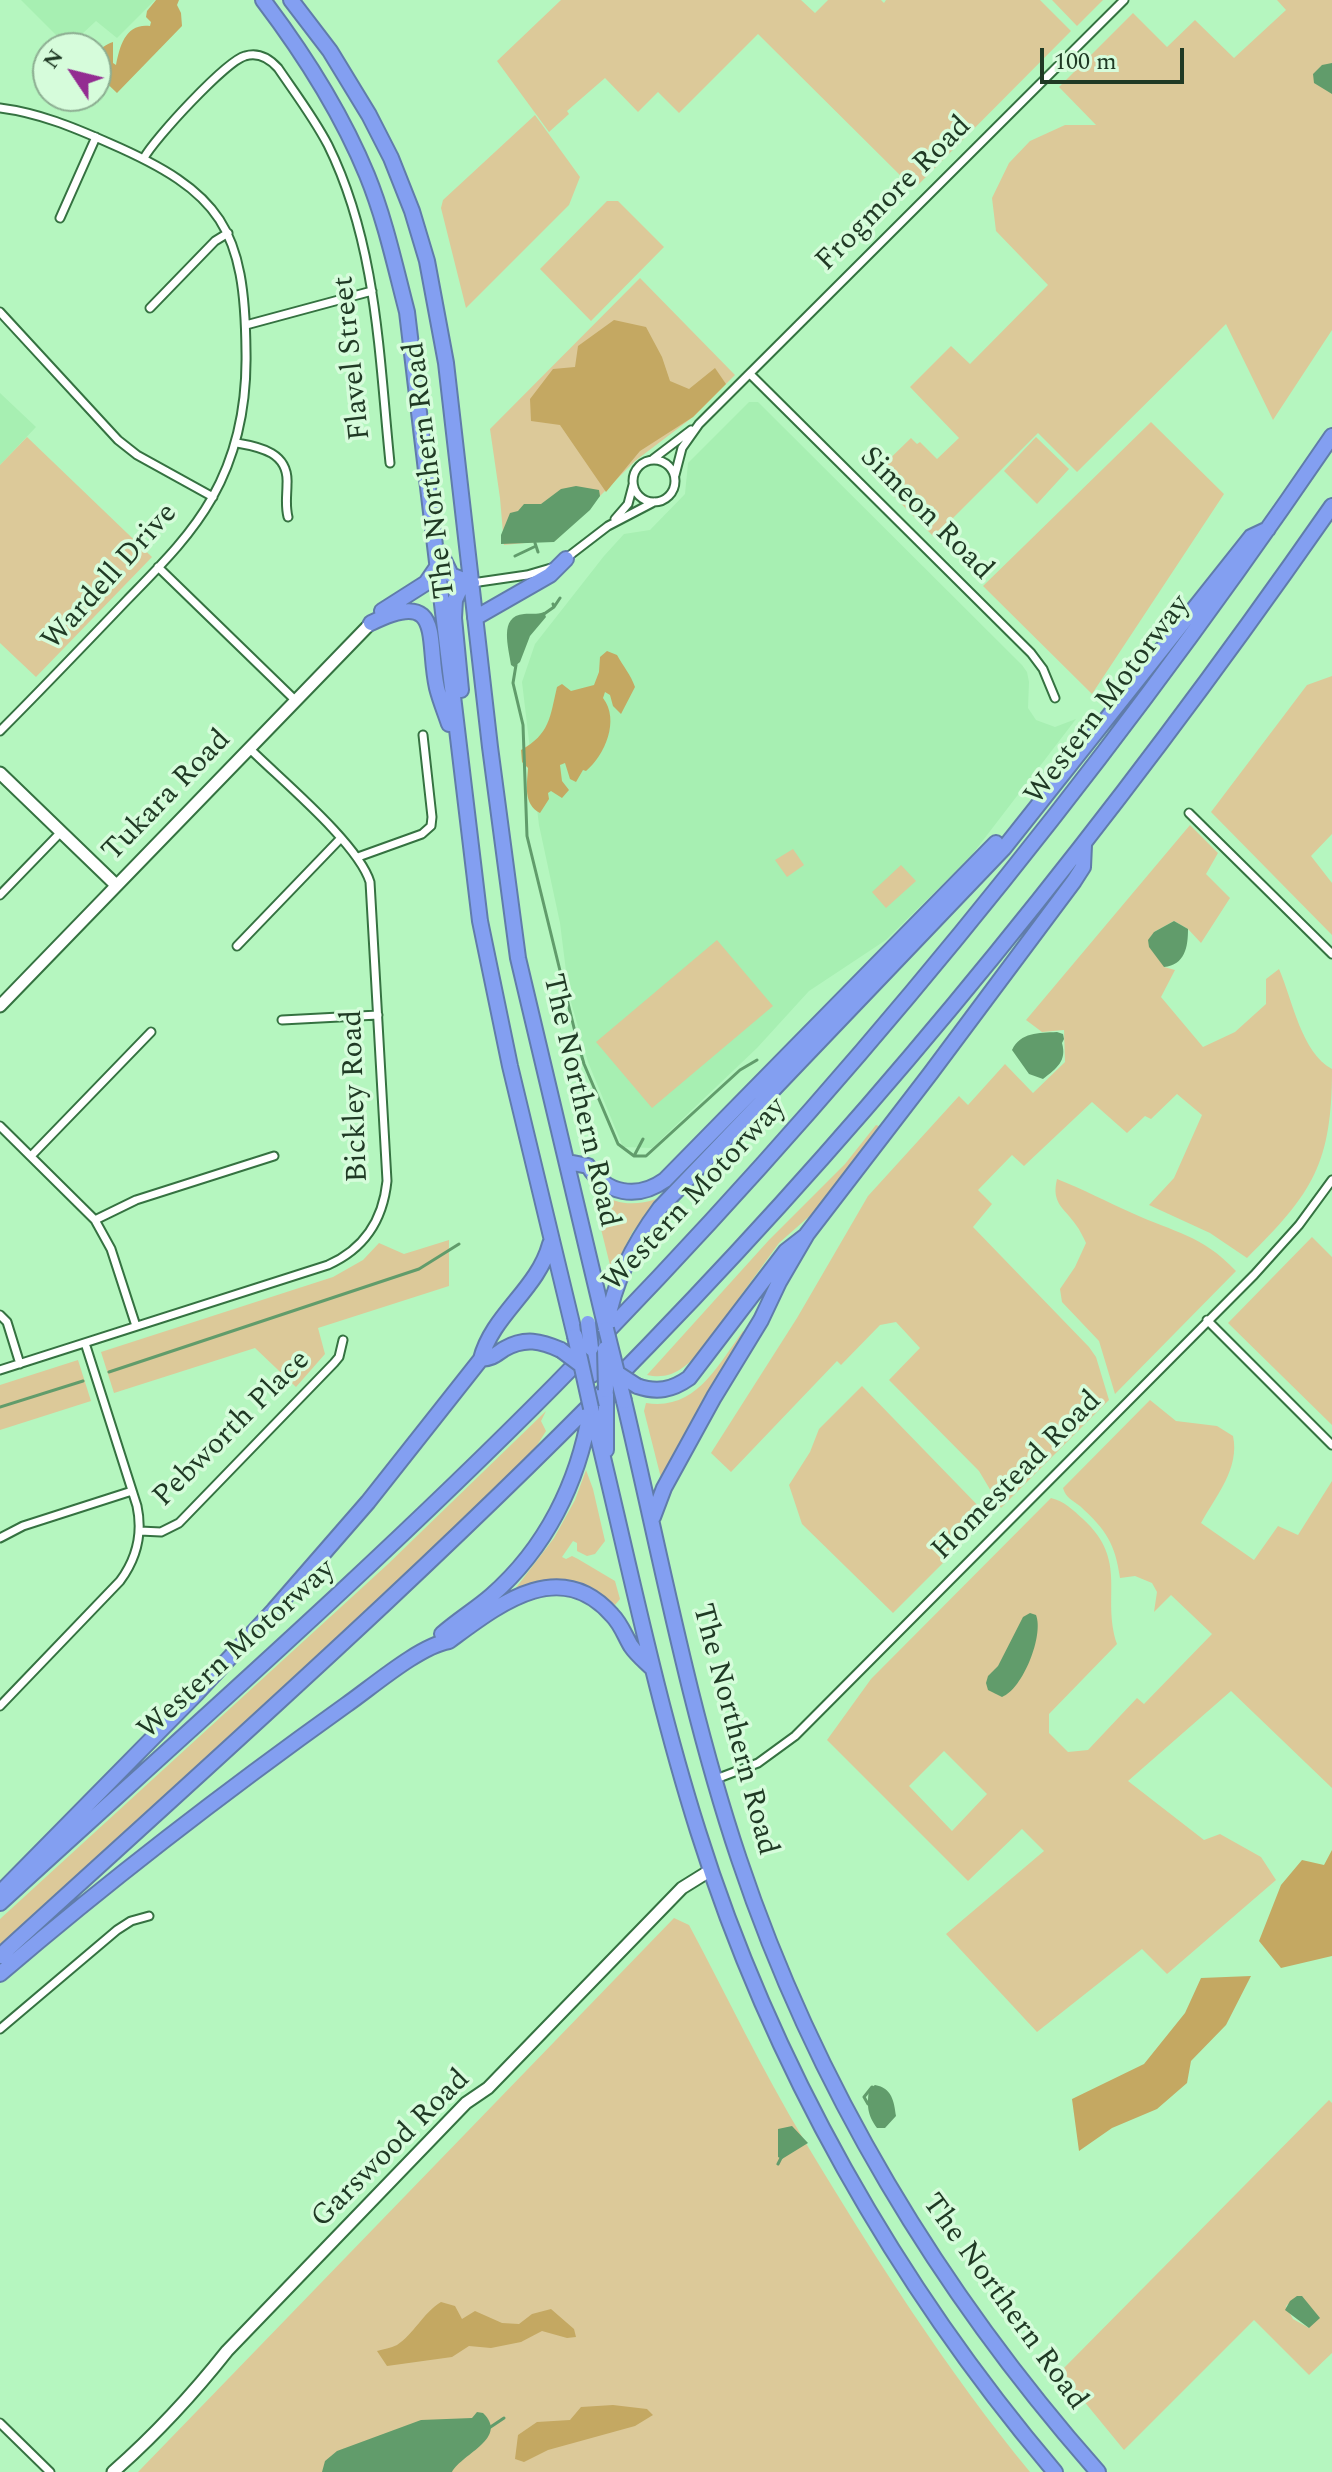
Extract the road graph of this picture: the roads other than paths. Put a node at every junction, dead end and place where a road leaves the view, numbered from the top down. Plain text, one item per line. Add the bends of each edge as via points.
1 (263, 0) edge
2 (291, 0) edge
3 (1124, 0) edge
4 (0, 108) edge
5 (96, 137) junction
6 (144, 158) junction
7 (60, 218) dead end
8 (228, 233) junction
9 (372, 291) junction
10 (150, 308) dead end
11 (0, 312) edge
12 (246, 325) junction
13 (750, 374) junction
14 (699, 424) junction
15 (1332, 436) edge
16 (237, 443) junction
17 (651, 460) junction
18 (390, 463) dead end
19 (675, 475) junction
20 (633, 483) junction
21 (213, 497) junction
22 (654, 502) junction
23 (1332, 506) edge
24 (288, 517) dead end
25 (608, 526) junction
26 (1270, 528) junction
27 (432, 529) junction
28 (566, 559) junction
29 (158, 567) junction
30 (437, 567) junction
31 (472, 583) junction
32 (475, 618) junction
33 (371, 623) junction
34 (1055, 698) dead end
35 (295, 700) junction
36 (0, 731) edge
37 (423, 735) dead end
38 (249, 748) junction
39 (460, 754) junction
40 (0, 773) edge
41 (1051, 786) junction
42 (1189, 813) dead end
43 (61, 832) junction
44 (341, 838) junction
45 (1084, 845) junction
46 (358, 857) junction
47 (116, 885) junction
48 (0, 895) edge
49 (237, 946) dead end
50 (1332, 954) edge
51 (0, 1006) edge
52 (378, 1015) junction
53 (282, 1020) dead end
54 (151, 1032) dead end
55 (0, 1126) edge
56 (31, 1156) junction
57 (274, 1156) dead end
58 (568, 1162) junction
59 (1332, 1180) edge
60 (95, 1220) junction
61 (807, 1234) junction
62 (551, 1240) junction
63 (596, 1285) junction
64 (0, 1315) edge
65 (1207, 1320) junction
66 (136, 1326) junction
67 (606, 1329) junction
68 (581, 1330) junction
69 (343, 1340) dead end
70 (85, 1343) junction
71 (591, 1348) junction
72 (481, 1359) junction
73 (605, 1362) junction
74 (20, 1364) junction
75 (0, 1370) edge
76 (586, 1370) junction
77 (617, 1373) junction
78 (606, 1390) junction
79 (591, 1408) junction
80 (616, 1408) junction
81 (1332, 1445) edge
82 (606, 1466) junction
83 (132, 1491) junction
84 (652, 1521) junction
85 (140, 1531) junction
86 (0, 1538) edge
87 (437, 1643) junction
88 (653, 1669) junction
89 (0, 1706) edge
90 (716, 1779) junction
91 (711, 1870) junction
92 (0, 1893) edge
93 (0, 1903) edge
94 (149, 1916) dead end
95 (0, 1956) edge
96 (0, 1974) edge
97 (0, 2029) edge
98 (0, 2423) edge
99 (50, 2472) edge
100 (113, 2472) edge
101 (1055, 2472) edge
102 (1098, 2472) edge

1 - 27 highway, The Northern Road via 337,113 381,217 407,312
2 - 31 highway, The Northern Road via 369,115 412,211 436,298
3 - 13 street, Frogmore Road
4 - 5 street, Wardell Drive via 51,119
5 - 6 street, Wardell Drive
5 - 7 street
6 - 8 street, Wardell Drive via 193,188
6 - 9 street, Flavel Street via 230,63 251,55 269,59 331,152 362,240
8 - 10 street
8 - 12 street, Wardell Drive via 241,272
9 - 12 street
9 - 18 street, Flavel Street
11 - 21 street via 118,440
12 - 16 street, Wardell Drive via 246,391
13 - 14 street, Frogmore Road
13 - 34 street, Simeon Road via 1031,653
14 - 17 street, Frogmore Road
14 - 19 street, Frogmore Road via 682,448
15 - 26 highway, Western Motorway
16 - 21 street, Wardell Drive
16 - 24 street via 267,449 281,461 287,476
17 - 19 street via 666,463
17 - 20 street via 637,468
19 - 22 street via 671,494
20 - 22 street via 640,497
20 - 25 street via 628,504
21 - 29 street, Wardell Drive
22 - 25 street
23 - 45 highway
25 - 28 street
26 - 41 highway via 1251,537
26 - 93 highway, Western Motorway via 990,899 813,1109 697,1236 396,1540
27 - 30 highway, The Northern Road
27 - 31 highway via 446,568 457,579
28 - 31 street via 534,574
28 - 32 highway via 550,575
29 - 35 street
29 - 36 street, Wardell Drive
30 - 33 highway via 426,583 388,605
30 - 39 highway, The Northern Road
31 - 32 highway, The Northern Road
31 - 39 highway via 460,589 454,606 462,696
32 - 58 highway, The Northern Road via 518,958
33 - 35 street, Tukara Road
33 - 39 highway via 403,610 414,611 431,627 437,688
35 - 38 street, Tukara Road
37 - 46 street via 431,826
38 - 44 street, Bickley Road
38 - 47 street, Tukara Road
39 - 62 highway, The Northern Road via 490,977
40 - 43 street
41 - 58 highway via 665,1180 645,1191 620,1191 601,1182 588,1166
41 - 67 highway via 970,885 660,1208 630,1253
42 - 50 street
43 - 47 street
43 - 48 street
44 - 46 street, Bickley Road
44 - 49 street
45 - 61 highway via 1083,867 1057,904
45 - 95 highway via 866,1108 649,1345 417,1574
46 - 52 street, Bickley Road via 371,891
47 - 51 street, Tukara Road
52 - 53 street
52 - 66 street, Bickley Road via 387,1181 383,1206 369,1234 328,1265
54 - 56 street
55 - 56 street
56 - 60 street
57 - 60 street via 136,1200
58 - 63 highway, The Northern Road
59 - 65 street, Homestead Road via 1283,1243
60 - 66 street via 111,1249
61 - 77 highway, bridge via 786,1251 689,1378 663,1390 637,1386
61 - 84 highway via 664,1488
62 - 68 highway, The Northern Road via 564,1292
62 - 72 highway via 539,1271 485,1341
63 - 67 highway, The Northern Road
63 - 68 highway
64 - 74 street
65 - 81 street
65 - 90 street, Homestead Road via 795,1736 758,1763
66 - 70 street, Bickley Road
67 - 73 highway, bridge
67 - 77 highway, The Northern Road, bridge
68 - 71 highway, bridge
68 - 76 highway, The Northern Road, bridge
69 - 85 street, Pebworth Place via 334,1363 179,1523 165,1531
70 - 74 street, Bickley Road
70 - 83 street
71 - 73 highway, bridge
71 - 76 highway
72 - 76 highway, bridge via 528,1341 561,1350
72 - 92 highway via 274,1610
73 - 77 highway, bridge
73 - 78 highway, bridge
74 - 75 street, Bickley Road
76 - 78 highway
76 - 79 highway, The Northern Road, bridge
77 - 80 highway, The Northern Road, bridge
78 - 80 highway
79 - 82 highway, The Northern Road
79 - 87 highway via 566,1495 550,1527 529,1557
80 - 82 highway
80 - 84 highway, The Northern Road via 635,1447
82 - 88 highway, The Northern Road
83 - 85 street
83 - 86 street
84 - 90 highway, The Northern Road
85 - 89 street via 134,1559 120,1581
87 - 88 highway via 449,1641 526,1591 564,1588 612,1614
87 - 96 highway via 214,1801
88 - 91 highway, The Northern Road
90 - 102 highway, The Northern Road via 767,1934 854,2125 946,2279
91 - 100 street, Garswood Road via 682,1888 488,2088 466,2103
91 - 101 highway, The Northern Road via 774,2028 854,2183 956,2345
94 - 97 street via 117,1930
98 - 99 street

